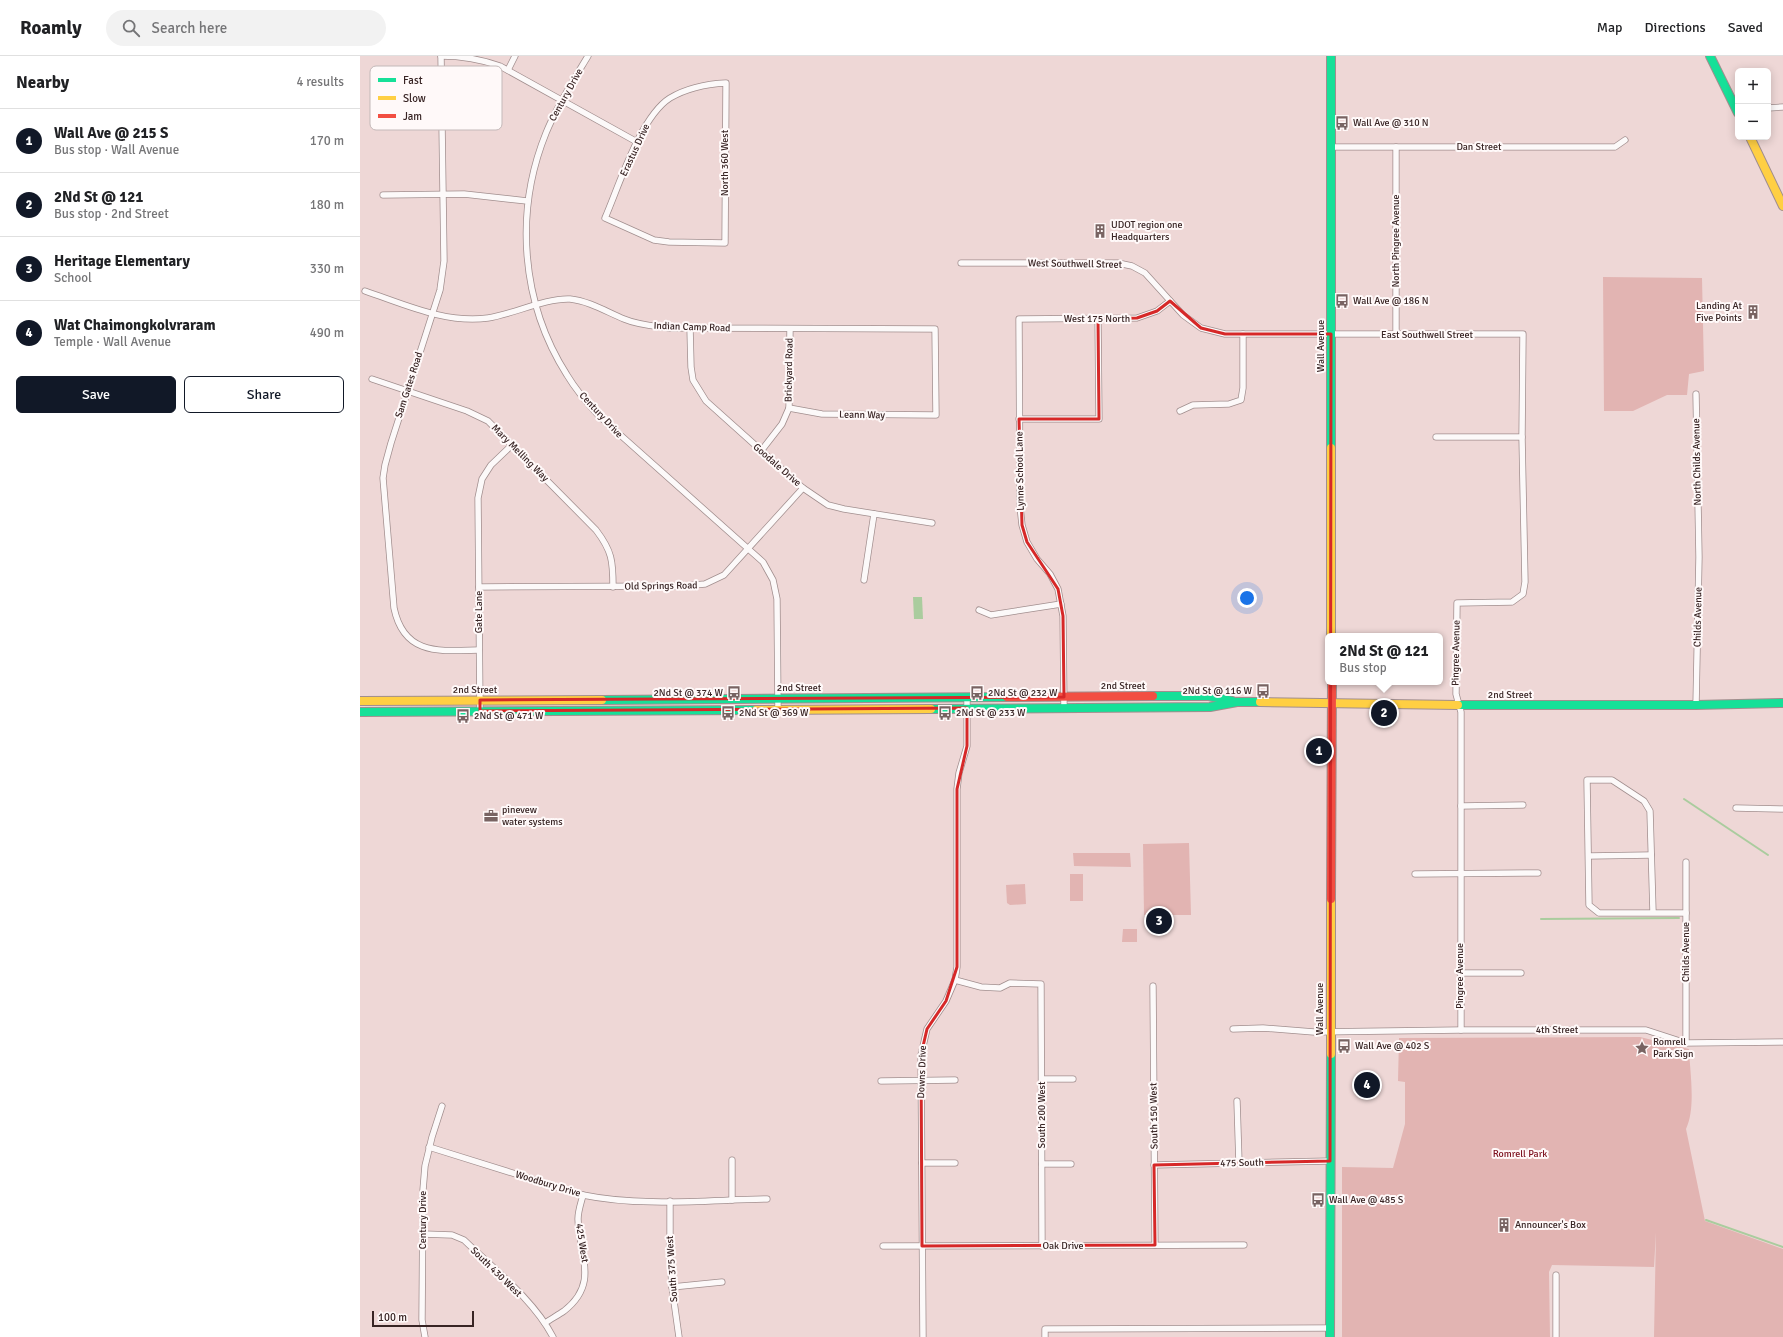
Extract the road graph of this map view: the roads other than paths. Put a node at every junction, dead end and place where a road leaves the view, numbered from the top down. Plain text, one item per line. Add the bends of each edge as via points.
1 (441, 56) edge
2 (515, 56) edge
3 (588, 56) edge
4 (1331, 56) edge
5 (1710, 56) edge
6 (441, 66) edge
7 (498, 66) edge
8 (502, 68) edge
9 (508, 70) junction
10 (726, 83) joint
11 (561, 101) junction
12 (1735, 106) edge
13 (1771, 108) edge
14 (1783, 108) edge
15 (443, 130) edge
16 (1625, 140) dead end
17 (1751, 140) edge
18 (637, 142) junction
19 (1330, 147) junction
20 (1396, 147) junction
21 (444, 194) junction
22 (383, 195) dead end
23 (527, 200) junction
24 (1783, 206) edge
25 (605, 218) joint
26 (960, 263) dead end
27 (365, 291) dead end
28 (1170, 301) junction
29 (536, 306) junction
30 (432, 313) junction
31 (1019, 319) joint
32 (1098, 319) junction
33 (690, 328) junction
34 (790, 329) junction
35 (1243, 334) junction
36 (1331, 334) junction
37 (1523, 334) joint
38 (1396, 335) junction
39 (372, 379) dead end
40 (408, 391) junction
41 (1696, 394) dead end
42 (789, 408) junction
43 (1180, 411) dead end
44 (936, 415) joint
45 (1019, 419) junction
46 (1436, 437) dead end
47 (1522, 437) junction
48 (512, 445) junction
49 (761, 450) junction
50 (803, 488) junction
51 (874, 514) junction
52 (932, 523) dead end
53 (1698, 530) joint
54 (749, 549) junction
55 (864, 580) dead end
56 (479, 587) junction
57 (613, 587) junction
58 (1061, 604) junction
59 (979, 610) dead end
60 (1331, 633) edge
61 (479, 650) junction
62 (1332, 685) edge
63 (967, 697) junction
64 (1064, 697) junction
65 (778, 698) junction
66 (480, 700) junction
67 (360, 701) edge
68 (1236, 702) junction
69 (1332, 702) junction
70 (1783, 703) edge
71 (1458, 704) junction
72 (1696, 705) junction
73 (967, 708) junction
74 (1064, 708) junction
75 (778, 709) junction
76 (480, 711) junction
77 (360, 712) edge
78 (1524, 805) dead end
79 (1461, 806) junction
80 (1736, 808) dead end
81 (1783, 809) edge
82 (1651, 855) junction
83 (1589, 856) junction
84 (1686, 862) dead end
85 (1461, 873) junction
86 (1538, 873) dead end
87 (1415, 874) dead end
88 (1653, 912) junction
89 (1686, 913) junction
90 (1460, 973) junction
91 (1521, 973) dead end
92 (955, 980) junction
93 (1153, 986) dead end
94 (1233, 1029) dead end
95 (1461, 1030) junction
96 (1330, 1032) junction
97 (1783, 1042) edge
98 (1686, 1043) junction
99 (1042, 1079) junction
100 (1073, 1079) dead end
101 (955, 1080) dead end
102 (881, 1081) dead end
103 (921, 1081) junction
104 (1237, 1101) dead end
105 (442, 1106) dead end
106 (430, 1147) junction
107 (732, 1160) dead end
108 (1330, 1161) junction
109 (922, 1163) junction
110 (955, 1163) dead end
111 (1239, 1163) junction
112 (1042, 1164) junction
113 (1071, 1164) dead end
114 (1154, 1164) junction
115 (583, 1195) junction
116 (767, 1199) dead end
117 (732, 1200) junction
118 (670, 1201) junction
119 (423, 1234) junction
120 (1155, 1245) junction
121 (1244, 1245) dead end
122 (883, 1246) dead end
123 (922, 1246) junction
124 (1042, 1246) junction
125 (1556, 1275) dead end
126 (722, 1282) dead end
127 (672, 1287) junction
128 (545, 1322) junction
129 (1330, 1328) junction
130 (425, 1337) edge
131 (553, 1337) edge
132 (679, 1337) edge
133 (923, 1337) edge
134 (1044, 1337) edge
135 (1330, 1337) edge
136 (1556, 1337) edge

1 - 6 street, Sam Gates Road
1 - 7 street via 484,60
2 - 9 street
3 - 11 street, Century Drive
4 - 19 main road, Wall Avenue
5 - 12 main road
8 - 9 street
9 - 11 street
10 - 18 street, Erastus Drive via 699,87 669,99 655,111
10 - 25 street, North 360 West via 725,243 654,240
11 - 18 street
11 - 23 street, Century Drive via 539,153
13 - 14 street
15 - 21 street, Sam Gates Road
16 - 20 street, Dan Street via 1615,147
17 - 24 main road
18 - 25 street, Erastus Drive
19 - 20 street, Dan Street
19 - 36 main road, Wall Avenue
20 - 38 street, North Pingree Avenue
21 - 22 street
21 - 23 street via 482,194
21 - 30 street, Sam Gates Road via 443,276
23 - 29 street, Century Drive via 528,274
26 - 28 street, West Southwell Street via 1118,263 1132,266 1145,273
27 - 30 street, Indian Camp Road
28 - 32 street, West 175 North via 1157,311 1137,318
28 - 35 street, West Southwell Street via 1183,315 1201,328 1225,334
29 - 30 street, Indian Camp Road via 476,320
29 - 33 street, Indian Camp Road via 556,300 580,300 626,320 669,328
29 - 54 street, Century Drive via 566,375 598,416
30 - 40 street, Sam Gates Road
31 - 32 street, West 175 North
31 - 45 street, Lynne School Lane
32 - 45 street via 1099,419
33 - 34 street, Indian Camp Road
33 - 49 street, Goodale Drive via 693,380 714,410
34 - 42 street, Brickyard Road
34 - 44 street, Indian Camp Road via 935,329
35 - 36 street, West Southwell Street
35 - 43 street via 1241,400 1228,404 1193,405
36 - 38 street, East Southwell Street
36 - 60 main road, Wall Avenue
37 - 38 street, East Southwell Street
37 - 47 street, Pingree Avenue
39 - 40 street, Mary Melling Way
40 - 48 street, Mary Melling Way via 478,415 488,421
40 - 61 street, Sam Gates Road via 383,478 397,620 402,632 413,642 429,649
41 - 53 street, North Childs Avenue
42 - 44 street, Leann Way via 822,414
42 - 49 street, Brickyard Road via 782,424
45 - 58 street, Lynne School Lane via 1022,525 1037,559 1050,574 1058,589
46 - 47 street
47 - 71 street, Pingree Avenue via 1525,582 1522,594 1512,602 1457,603
48 - 56 street, Gate Lane via 491,465 482,479 478,498
48 - 57 street, Mary Melling Way via 587,520 607,545 612,558
49 - 50 street, Goodale Drive
50 - 51 street, Goodale Drive via 828,505
50 - 54 street, Old Springs Road
51 - 52 street, Goodale Drive
51 - 55 street
53 - 72 street, Childs Avenue
54 - 57 street, Old Springs Road via 724,575 705,584
54 - 65 street, Century Drive via 763,562 773,580 777,599
56 - 57 street, Old Springs Road
56 - 61 street, Gate Lane
58 - 59 street via 991,615
58 - 64 street, Lynne School Lane
61 - 66 street, Gate Lane
62 - 69 main road, Wall Avenue
63 - 64 main road, 2nd Street
63 - 65 main road, 2nd Street
63 - 73 street, Downs Drive
64 - 68 main road, 2nd Street via 1209,696
64 - 74 street, Lynne School Lane
65 - 66 main road, 2nd Street
65 - 75 street, Century Drive
66 - 67 main road, 2nd Street
66 - 76 street, Gate Lane
68 - 69 main road, 2nd Street
68 - 74 main road, 2nd Street via 1210,707
69 - 71 main road, 2nd Street
69 - 96 main road, Wall Avenue
70 - 72 main road, 2nd Street
71 - 72 main road, 2nd Street
71 - 79 street, Pingree Avenue via 1461,712
73 - 74 main road, 2nd Street
73 - 75 main road, 2nd Street
73 - 92 street, Downs Drive via 967,746 957,788
75 - 76 main road, 2nd Street
76 - 77 main road, 2nd Street
78 - 79 street
79 - 85 street, Pingree Avenue
80 - 81 street
82 - 83 street
82 - 83 street via 1650,811 1644,801 1612,780 1587,780
82 - 88 street
83 - 88 street via 1589,905 1599,913
84 - 89 street, Childs Avenue
85 - 86 street
85 - 87 street
85 - 90 street, Pingree Avenue
88 - 89 street
89 - 98 street, Childs Avenue
90 - 91 street
90 - 95 street, Pingree Avenue
92 - 99 street, South 200 West via 1000,988 1010,983 1041,984
92 - 103 street, Downs Drive via 946,1001 927,1029 921,1056
93 - 114 street, South 150 West
94 - 96 street, 4th Street
95 - 96 street, 4th Street
95 - 98 street, 4th Street via 1646,1030
96 - 108 main road, Wall Avenue
97 - 98 street, 4th Street
99 - 100 street
99 - 112 street, South 200 West
101 - 103 street
102 - 103 street
103 - 109 street, Downs Drive
104 - 111 street
105 - 106 street, Century Drive
106 - 115 street, Woodbury Drive
106 - 119 street, Century Drive via 423,1190
107 - 117 street
108 - 111 street, 475 South
108 - 129 main road, Wall Avenue
109 - 110 street
109 - 123 street, Downs Drive
111 - 114 street, 475 South
112 - 113 street
112 - 124 street, South 200 West
114 - 120 street, South 150 West
115 - 118 street, Woodbury Drive via 607,1200
115 - 128 street, 425 West via 578,1220 586,1267 585,1278 573,1302 564,1311
116 - 117 street, Woodbury Drive
117 - 118 street, Woodbury Drive
118 - 127 street, South 375 West
119 - 128 street, South 430 West via 452,1235 464,1240
119 - 130 street, Century Drive via 422,1320
120 - 121 street, Oak Drive
120 - 124 street, Oak Drive
122 - 123 street, Oak Drive
123 - 124 street, Oak Drive
123 - 133 street, Downs Drive
125 - 136 street
126 - 127 street
127 - 132 street, South 375 West
128 - 131 street, South 430 West
129 - 134 street via 1045,1329
129 - 135 main road, Wall Avenue

